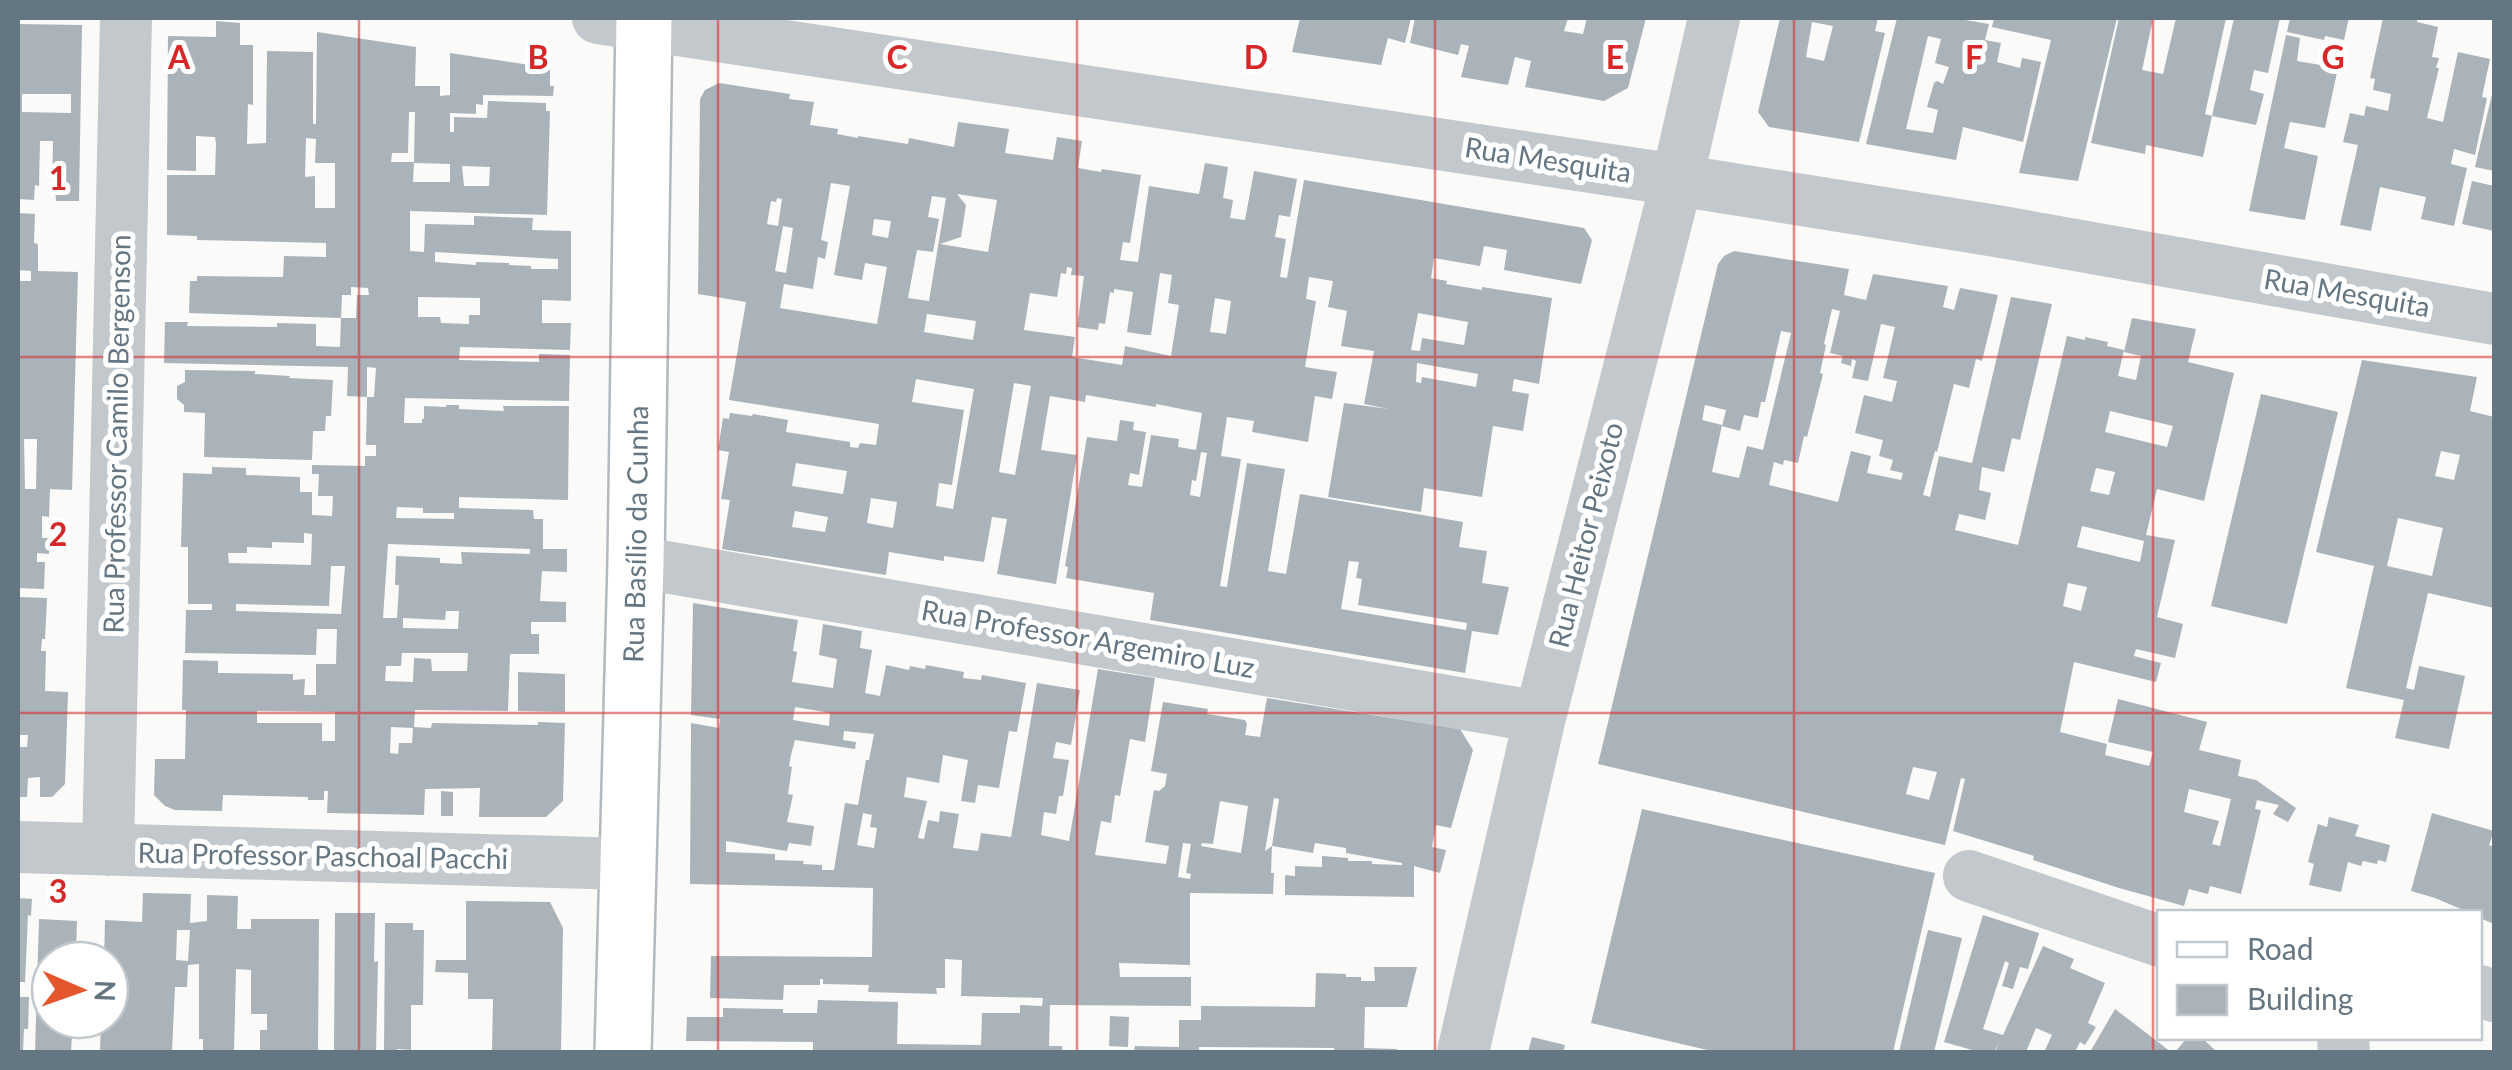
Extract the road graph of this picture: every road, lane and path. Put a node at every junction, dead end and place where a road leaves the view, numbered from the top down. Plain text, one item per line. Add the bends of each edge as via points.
1 (126, 18) edge
2 (1714, 18) edge
3 (629, 20) edge
4 (1677, 180) junction
5 (2494, 318) edge
6 (636, 562) junction
7 (1540, 716) junction
8 (18, 847) edge
9 (108, 850) junction
10 (629, 864) junction
11 (1969, 876) dead end
12 (2157, 939) edge
13 (623, 1052) edge
14 (1462, 1052) edge

1 - 9 street, Rua Professor Camilo Bergenson
2 - 4 street, Rua Heitor Peixoto
3 - 4 street, Rua Mesquita
3 - 6 street, Rua Basílio da Cunha
4 - 5 street, Rua Mesquita
4 - 7 street, Rua Heitor Peixoto
6 - 7 street, Rua Professor Argemiro Luz
6 - 10 street, Rua Basílio da Cunha
7 - 14 street, Rua Heitor Peixoto
8 - 9 street, Rua Professor Paschoal Pacchi
9 - 10 street, Rua Professor Paschoal Pacchi
10 - 13 street, Rua Basílio da Cunha
11 - 12 street

